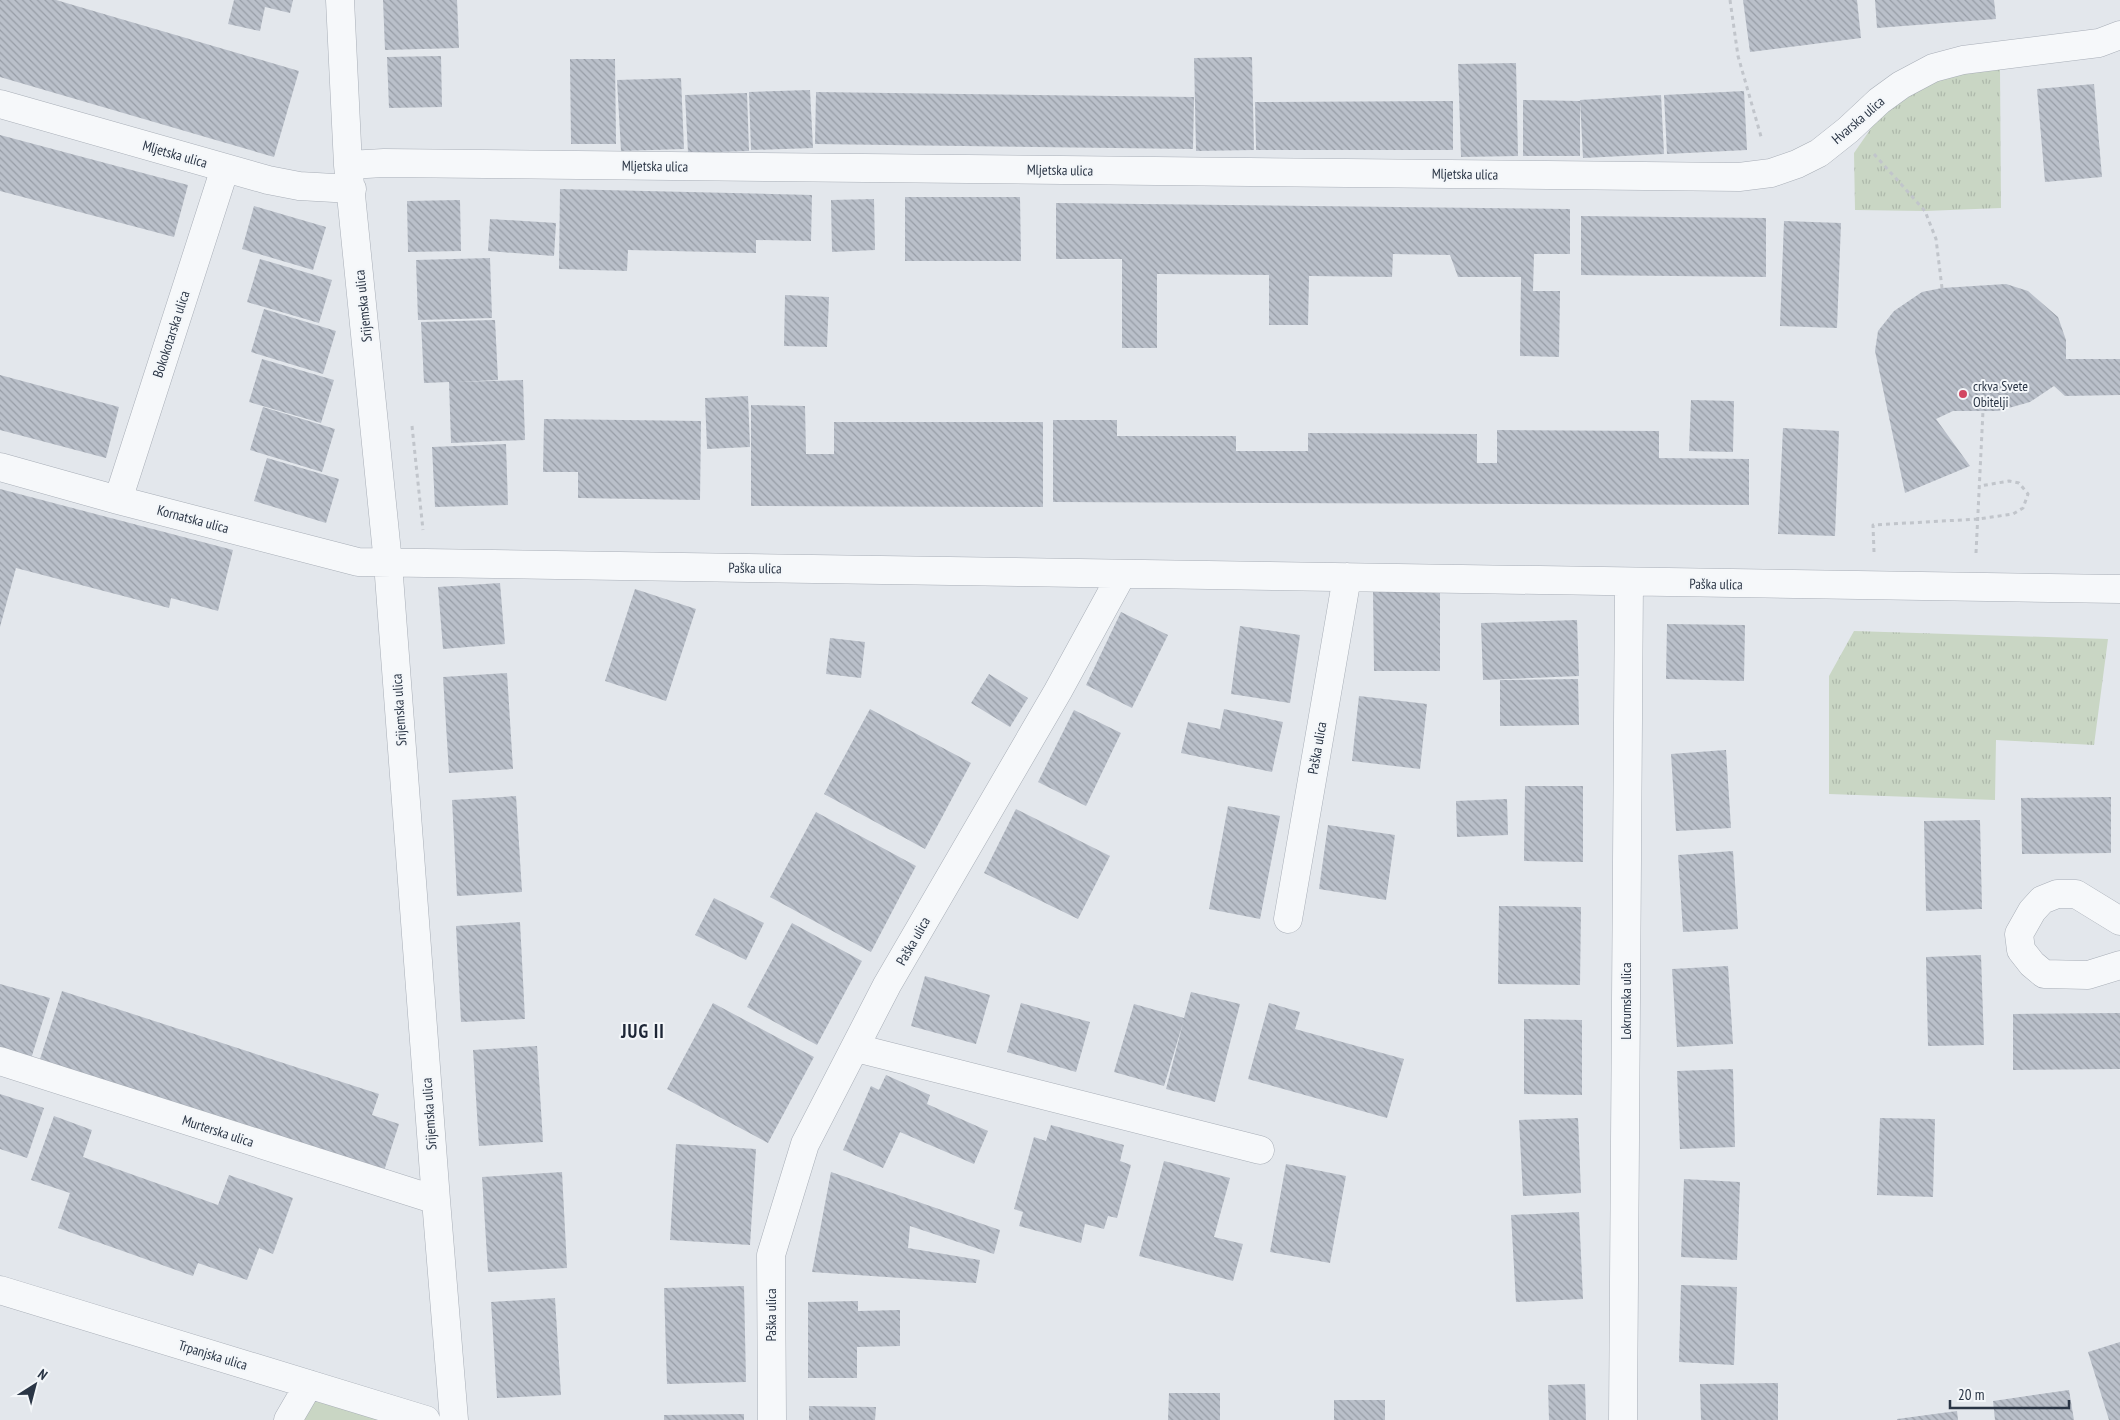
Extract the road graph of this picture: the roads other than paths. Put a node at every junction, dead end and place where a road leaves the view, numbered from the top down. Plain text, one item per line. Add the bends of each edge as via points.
1 (340, 0) edge
2 (2120, 35) edge
3 (0, 104) edge
4 (224, 168) junction
5 (1771, 173) joint
6 (350, 177) junction
7 (0, 467) edge
8 (118, 500) junction
9 (388, 564) junction
10 (1122, 574) junction
11 (1347, 577) junction
12 (1629, 582) junction
13 (2120, 589) edge
14 (1288, 919) dead end
15 (2120, 921) edge
16 (2120, 966) edge
17 (856, 1048) junction
18 (0, 1062) edge
19 (1260, 1150) dead end
20 (436, 1200) junction
21 (0, 1290) edge
22 (309, 1384) junction
23 (288, 1420) edge
24 (426, 1420) edge
25 (454, 1420) edge
26 (772, 1420) edge
27 (1623, 1420) edge

1 - 6 street, Srijemska ulica
2 - 5 street, Hvarska ulica via 2099,42 1963,60 1933,68 1900,85 1819,154
3 - 4 street, Mljetska ulica
4 - 6 street, Mljetska ulica via 299,186
4 - 8 street, Bokokotarska ulica
5 - 6 street, Mljetska ulica via 1739,177 414,164
6 - 9 street, Srijemska ulica
7 - 8 street, Kornatska ulica
8 - 9 street, Kornatska ulica via 358,562
9 - 10 street, Paška ulica
9 - 20 street, Srijemska ulica
10 - 11 street, Paška ulica
10 - 17 street, Paška ulica via 1058,691 887,985
11 - 12 street, Paška ulica
11 - 14 street, Paška ulica
12 - 13 street, Paška ulica
12 - 27 street, Lokrumska ulica
15 - 16 street via 2076,894 2057,894 2042,900 2019,934 2021,950 2044,974 2088,975
17 - 19 street
17 - 26 street, Paška ulica via 805,1144 771,1256
18 - 20 street, Murterska ulica
20 - 25 street, Srijemska ulica
21 - 22 street, Trpanjska ulica
22 - 23 street
22 - 24 street, Trpanjska ulica

